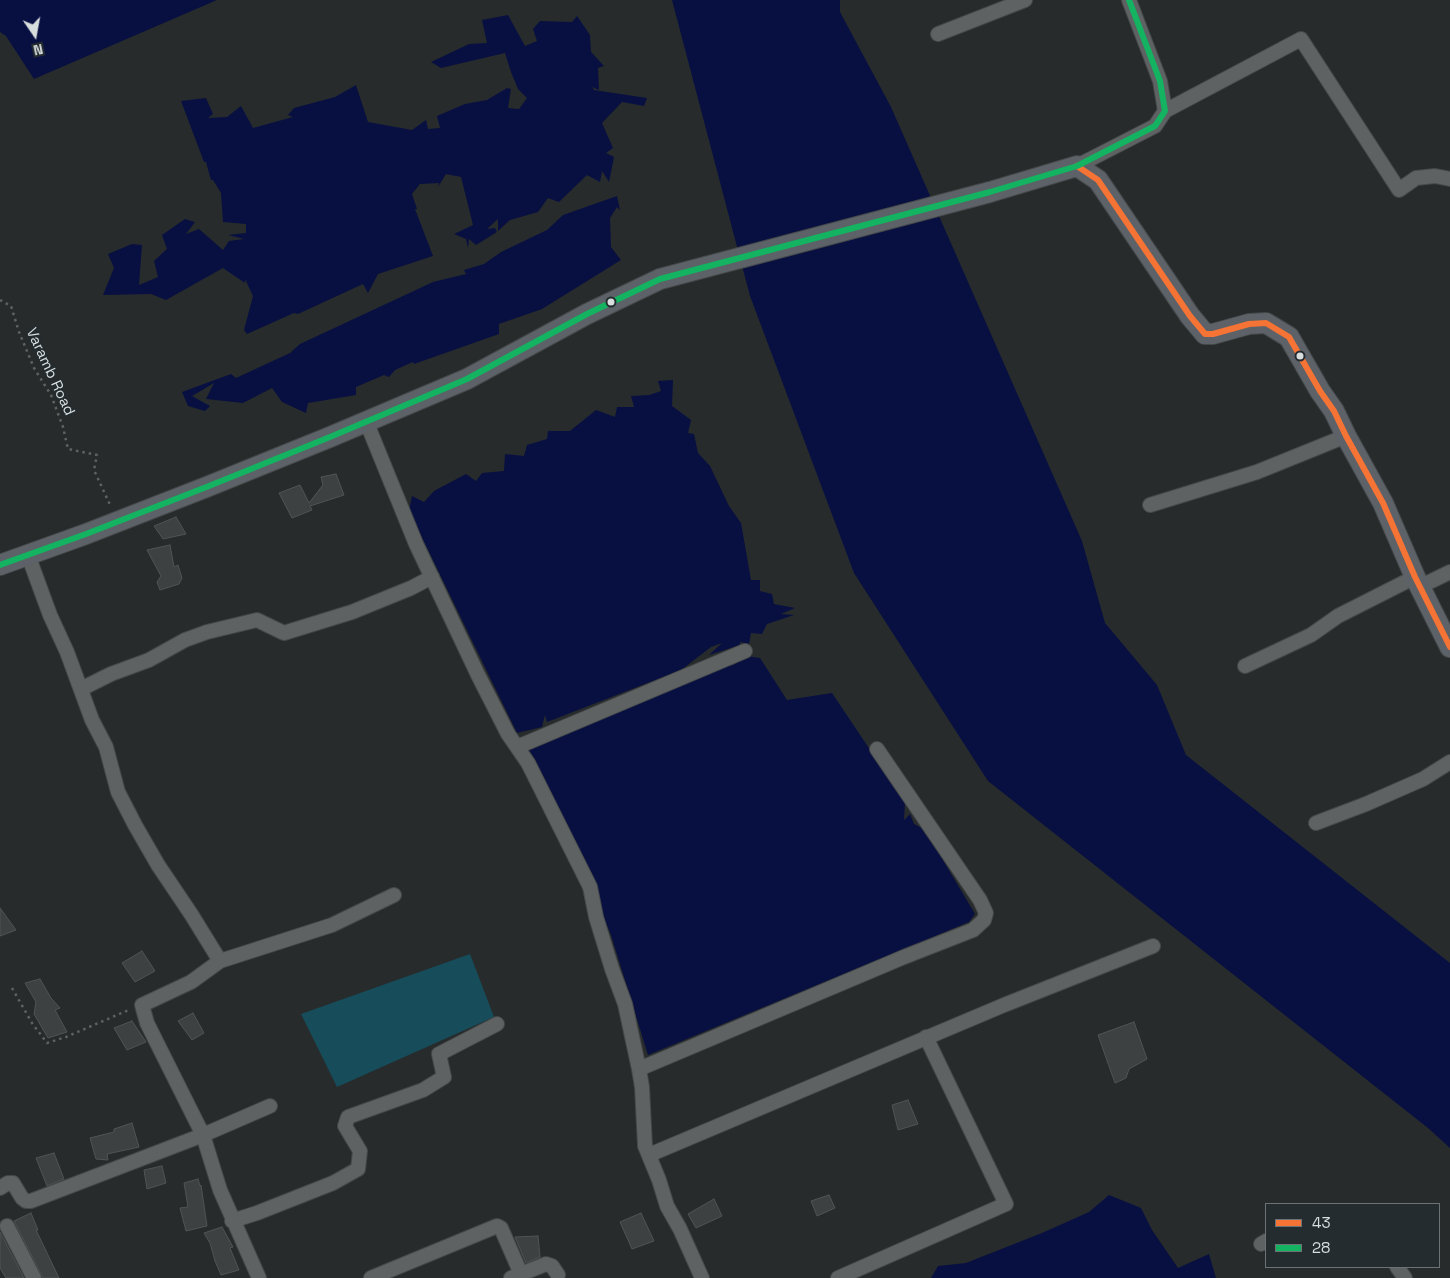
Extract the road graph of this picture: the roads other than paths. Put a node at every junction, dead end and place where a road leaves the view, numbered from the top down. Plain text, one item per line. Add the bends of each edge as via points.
1 (1025, 0) edge
2 (1130, 0) edge
3 (938, 34) dead end
4 (1165, 111) junction
5 (1077, 166) junction
6 (1450, 179) edge
7 (366, 421) junction
8 (1346, 436) junction
9 (1150, 505) dead end
10 (28, 555) junction
11 (0, 565) edge
12 (1450, 572) edge
13 (432, 577) junction
14 (1417, 582) junction
15 (1450, 647) edge
16 (746, 651) dead end
17 (1245, 666) dead end
18 (80, 689) junction
19 (517, 747) junction
20 (877, 749) dead end
21 (1450, 762) edge
22 (1316, 823) dead end
23 (394, 895) dead end
24 (1153, 946) dead end
25 (220, 962) junction
26 (496, 1024) dead end
27 (926, 1037) junction
28 (639, 1069) junction
29 (270, 1106) dead end
30 (204, 1135) junction
31 (649, 1155) junction
32 (0, 1188) edge
33 (232, 1221) junction
34 (7, 1226) dead end
35 (558, 1275) dead end
36 (516, 1276) edge
37 (34, 1278) edge
38 (259, 1278) edge
39 (371, 1278) edge
40 (702, 1278) edge
41 (838, 1278) edge

1 - 3 street
2 - 4 street via 1160,81
4 - 5 street via 1155,126
4 - 6 street via 1301,39 1399,190 1416,178 1434,176
5 - 7 main road via 660,279 587,314 467,379
5 - 8 main road via 1098,180 1205,334 1266,323 1289,337
7 - 10 main road
7 - 13 street
8 - 9 street via 1257,472
8 - 14 main road via 1383,502
10 - 11 main road
10 - 18 street
12 - 14 street
13 - 18 street via 352,612 284,633 258,620 207,632
13 - 19 street via 486,692
14 - 15 main road
14 - 17 street via 1338,616 1311,635
16 - 19 street
18 - 25 street via 106,747 118,792 158,865
19 - 28 street via 590,887 596,917 625,1004
20 - 28 street via 980,900 986,913 984,920 973,930
21 - 22 street via 1424,779
23 - 25 street via 332,924
24 - 27 street
25 - 30 street via 191,982 142,1005 147,1023
26 - 33 street via 439,1054 444,1077 424,1090 348,1117 345,1126 360,1151 358,1169 333,1183
27 - 31 street
27 - 41 street via 1006,1204
28 - 31 street via 645,1146
29 - 30 street
30 - 32 street via 31,1200 22,1198 13,1183
30 - 33 street
31 - 40 street via 667,1206
33 - 38 street
34 - 37 street
35 - 36 street via 552,1266 546,1264
36 - 39 street via 501,1228 497,1226

